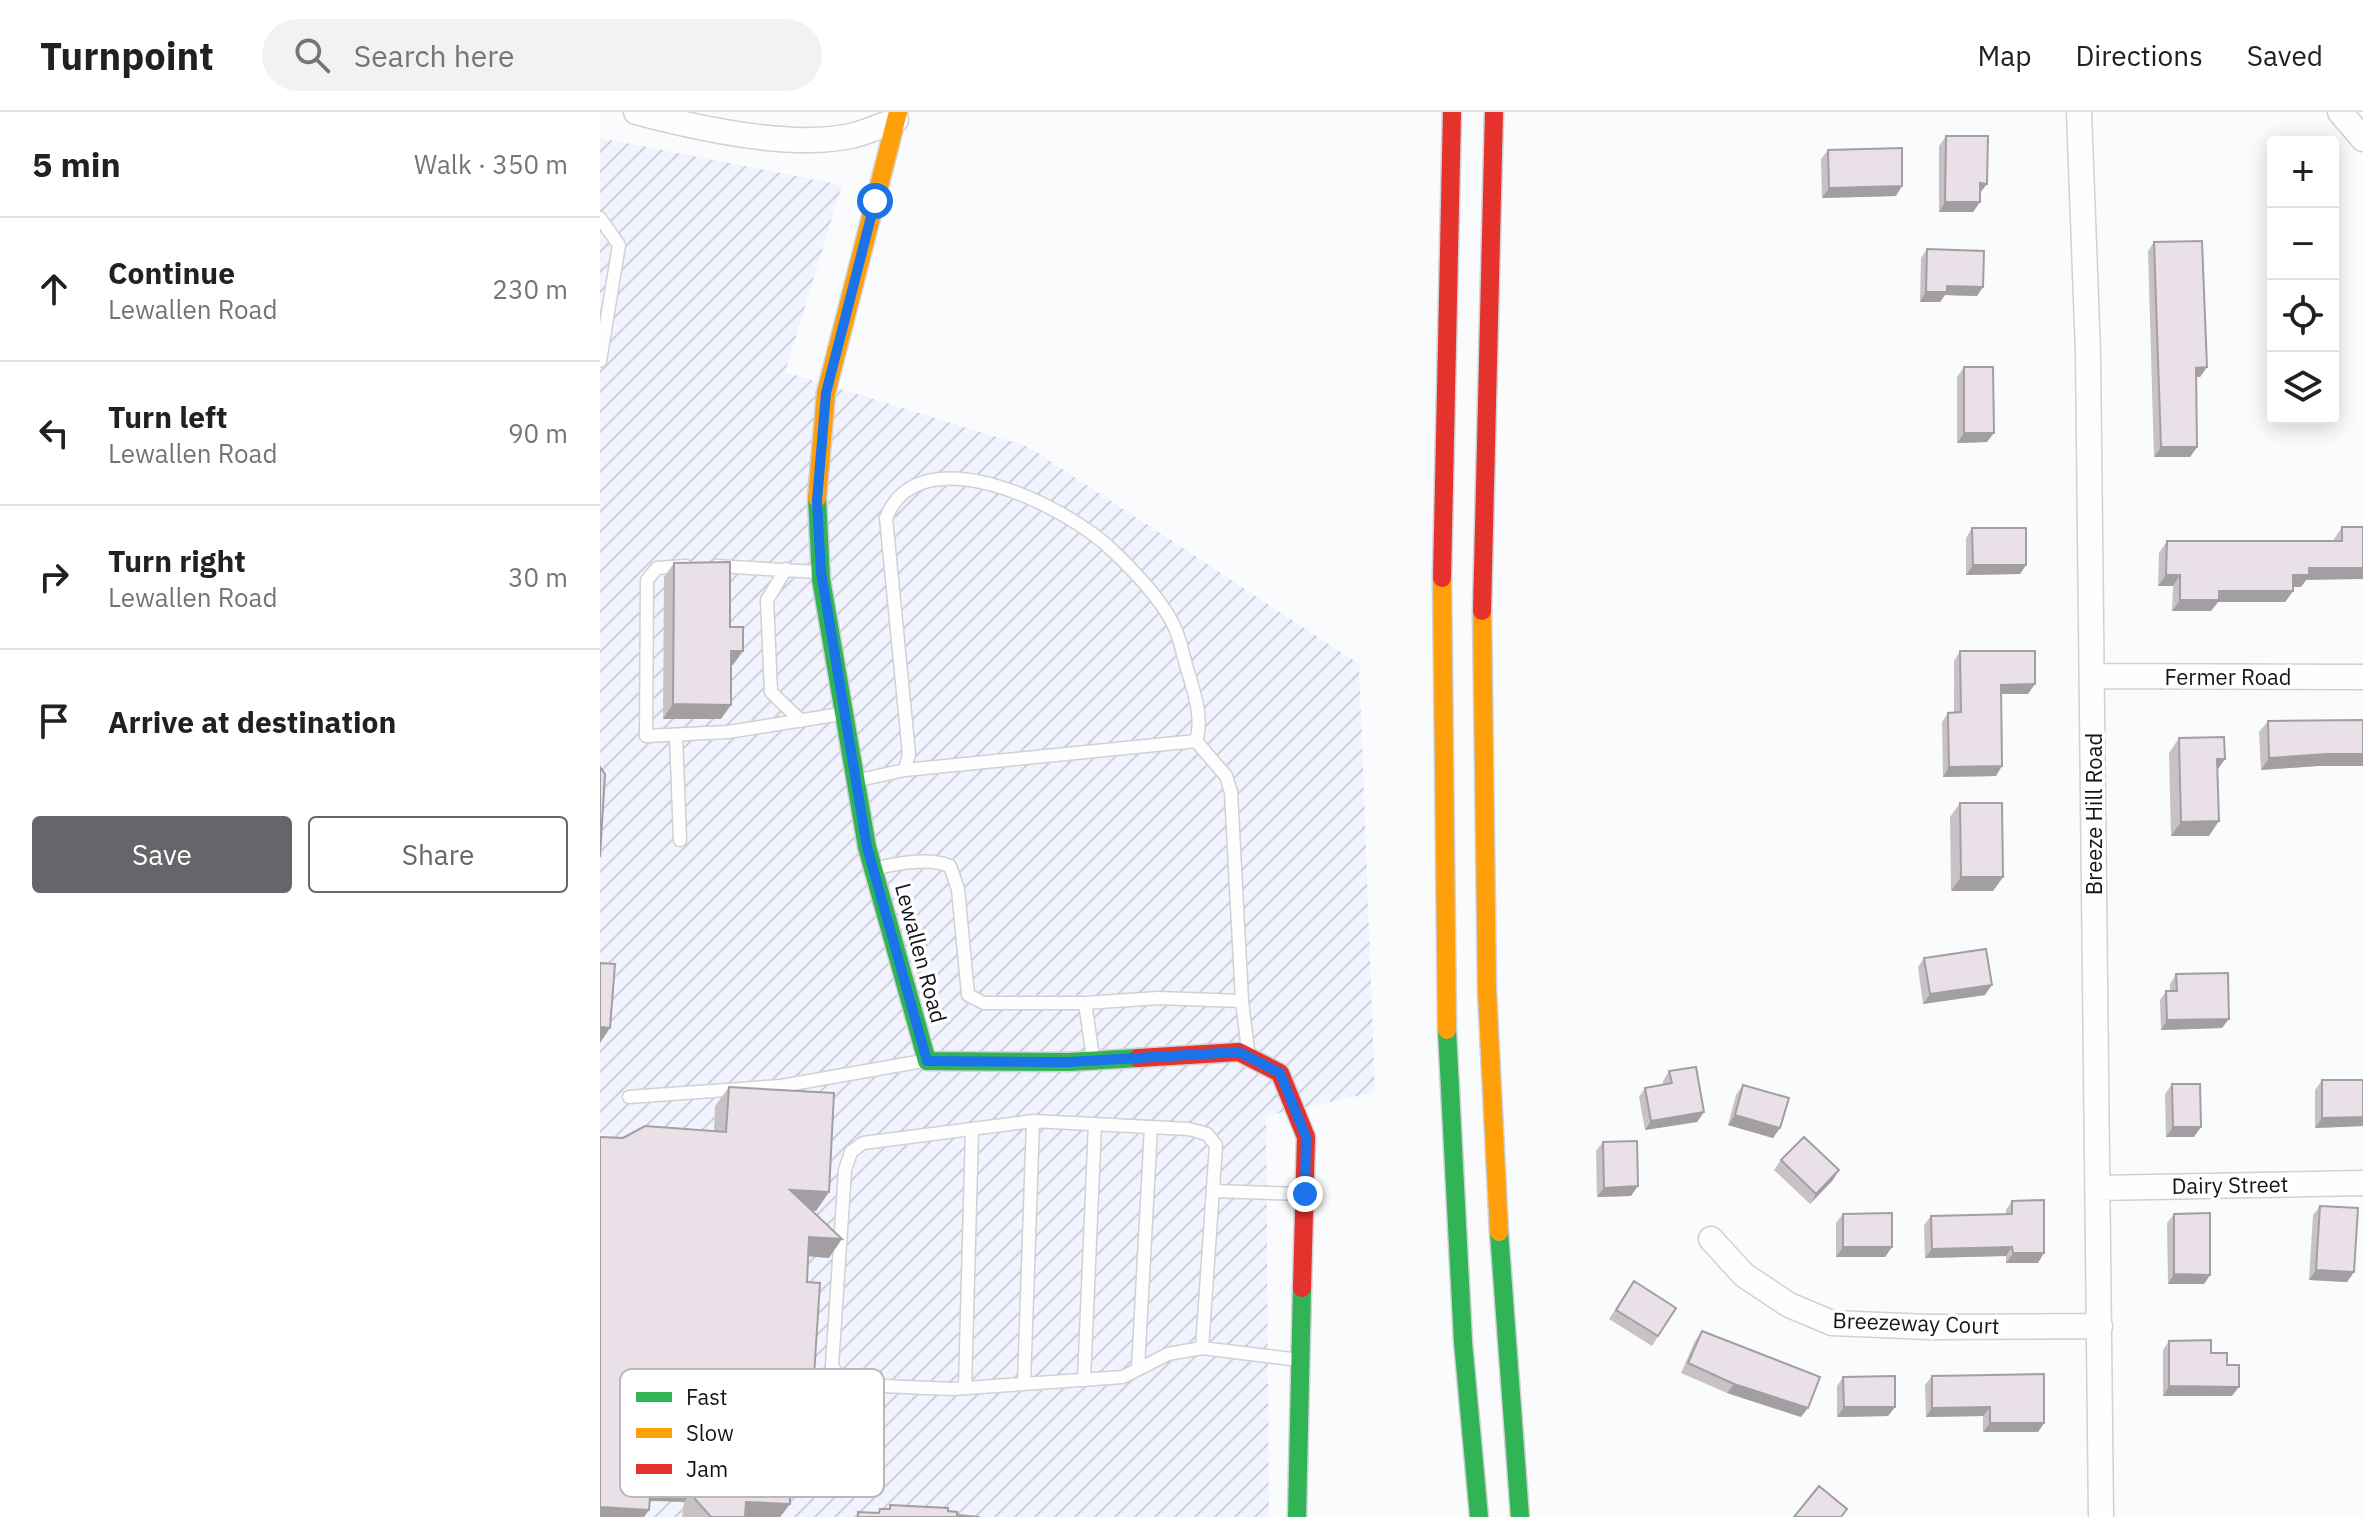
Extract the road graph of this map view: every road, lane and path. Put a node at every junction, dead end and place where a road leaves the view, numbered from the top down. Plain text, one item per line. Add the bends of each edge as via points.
1 (636, 112) edge
2 (1452, 112) edge
3 (1494, 112) edge
4 (2079, 112) edge
5 (2340, 112) edge
6 (897, 116) edge
7 (2363, 139) edge
8 (600, 218) edge
9 (600, 361) edge
10 (786, 569) junction
11 (821, 572) junction
12 (2093, 676) junction
13 (2363, 677) edge
14 (844, 714) junction
15 (801, 721) junction
16 (676, 735) junction
17 (1196, 741) junction
18 (905, 770) junction
19 (856, 781) junction
20 (680, 840) dead end
21 (873, 869) junction
22 (1242, 1001) junction
23 (1085, 1003) junction
24 (1249, 1057) junction
25 (1093, 1060) junction
26 (927, 1061) junction
27 (629, 1097) dead end
28 (1033, 1121) junction
29 (1095, 1124) junction
30 (1151, 1127) junction
31 (972, 1129) junction
32 (2363, 1183) edge
33 (2097, 1188) junction
34 (1214, 1191) junction
35 (1305, 1194) junction
36 (1711, 1239) dead end
37 (2100, 1326) junction
38 (1202, 1348) junction
39 (1301, 1360) junction
40 (834, 1369) edge
41 (1138, 1369) junction
42 (1084, 1380) junction
43 (1024, 1384) junction
44 (884, 1386) edge
45 (965, 1388) junction
46 (1297, 1517) edge
47 (1479, 1517) edge
48 (1520, 1517) edge
49 (2101, 1517) edge

1 - 6 street via 691,126 780,138 853,135
2 - 47 main road via 1440,458 1448,1109
3 - 48 main road via 1479,718 1493,1130
4 - 12 street, Breeze Hill Road
5 - 7 street
6 - 11 main road, Lewallen Road via 826,393 817,501
8 - 9 lane via 619,245
10 - 11 lane
10 - 15 lane via 767,600 771,692
10 - 16 lane via 669,566 657,568 647,580 646,736
11 - 14 main road, Lewallen Road
12 - 13 street, Fermer Road
12 - 33 street, Breeze Hill Road
14 - 15 lane
14 - 19 main road, Lewallen Road
15 - 16 lane
16 - 20 lane
17 - 18 lane
17 - 18 lane via 1195,697 1174,626 1112,549 1024,495 967,480 928,478 903,490 886,518 909,754
17 - 22 lane via 1226,776 1231,792
18 - 19 lane
19 - 21 main road, Lewallen Road
21 - 23 lane via 897,863 950,866 958,889 968,995 984,1003
21 - 26 main road, Lewallen Road
22 - 23 lane via 1158,998
22 - 24 lane
23 - 25 lane
24 - 25 main road via 1239,1052
24 - 35 main road via 1280,1073 1306,1137
25 - 26 main road
26 - 27 lane via 781,1086
28 - 29 lane
28 - 31 lane
28 - 43 lane
29 - 30 lane
29 - 42 lane
30 - 34 lane via 1207,1134 1216,1145
30 - 41 lane
31 - 40 lane via 863,1143 851,1152 845,1170
31 - 45 lane
32 - 33 street, Dairy Street
33 - 37 street, Breeze Hill Road
34 - 35 lane
34 - 38 lane
35 - 39 main road
36 - 37 street, Breezeway Court via 1744,1275 1789,1305 1832,1323
37 - 49 street, Breeze Hill Road
38 - 39 lane
38 - 41 lane via 1168,1354
39 - 46 main road
41 - 42 lane via 1123,1377
42 - 43 lane
43 - 45 lane
44 - 45 lane

